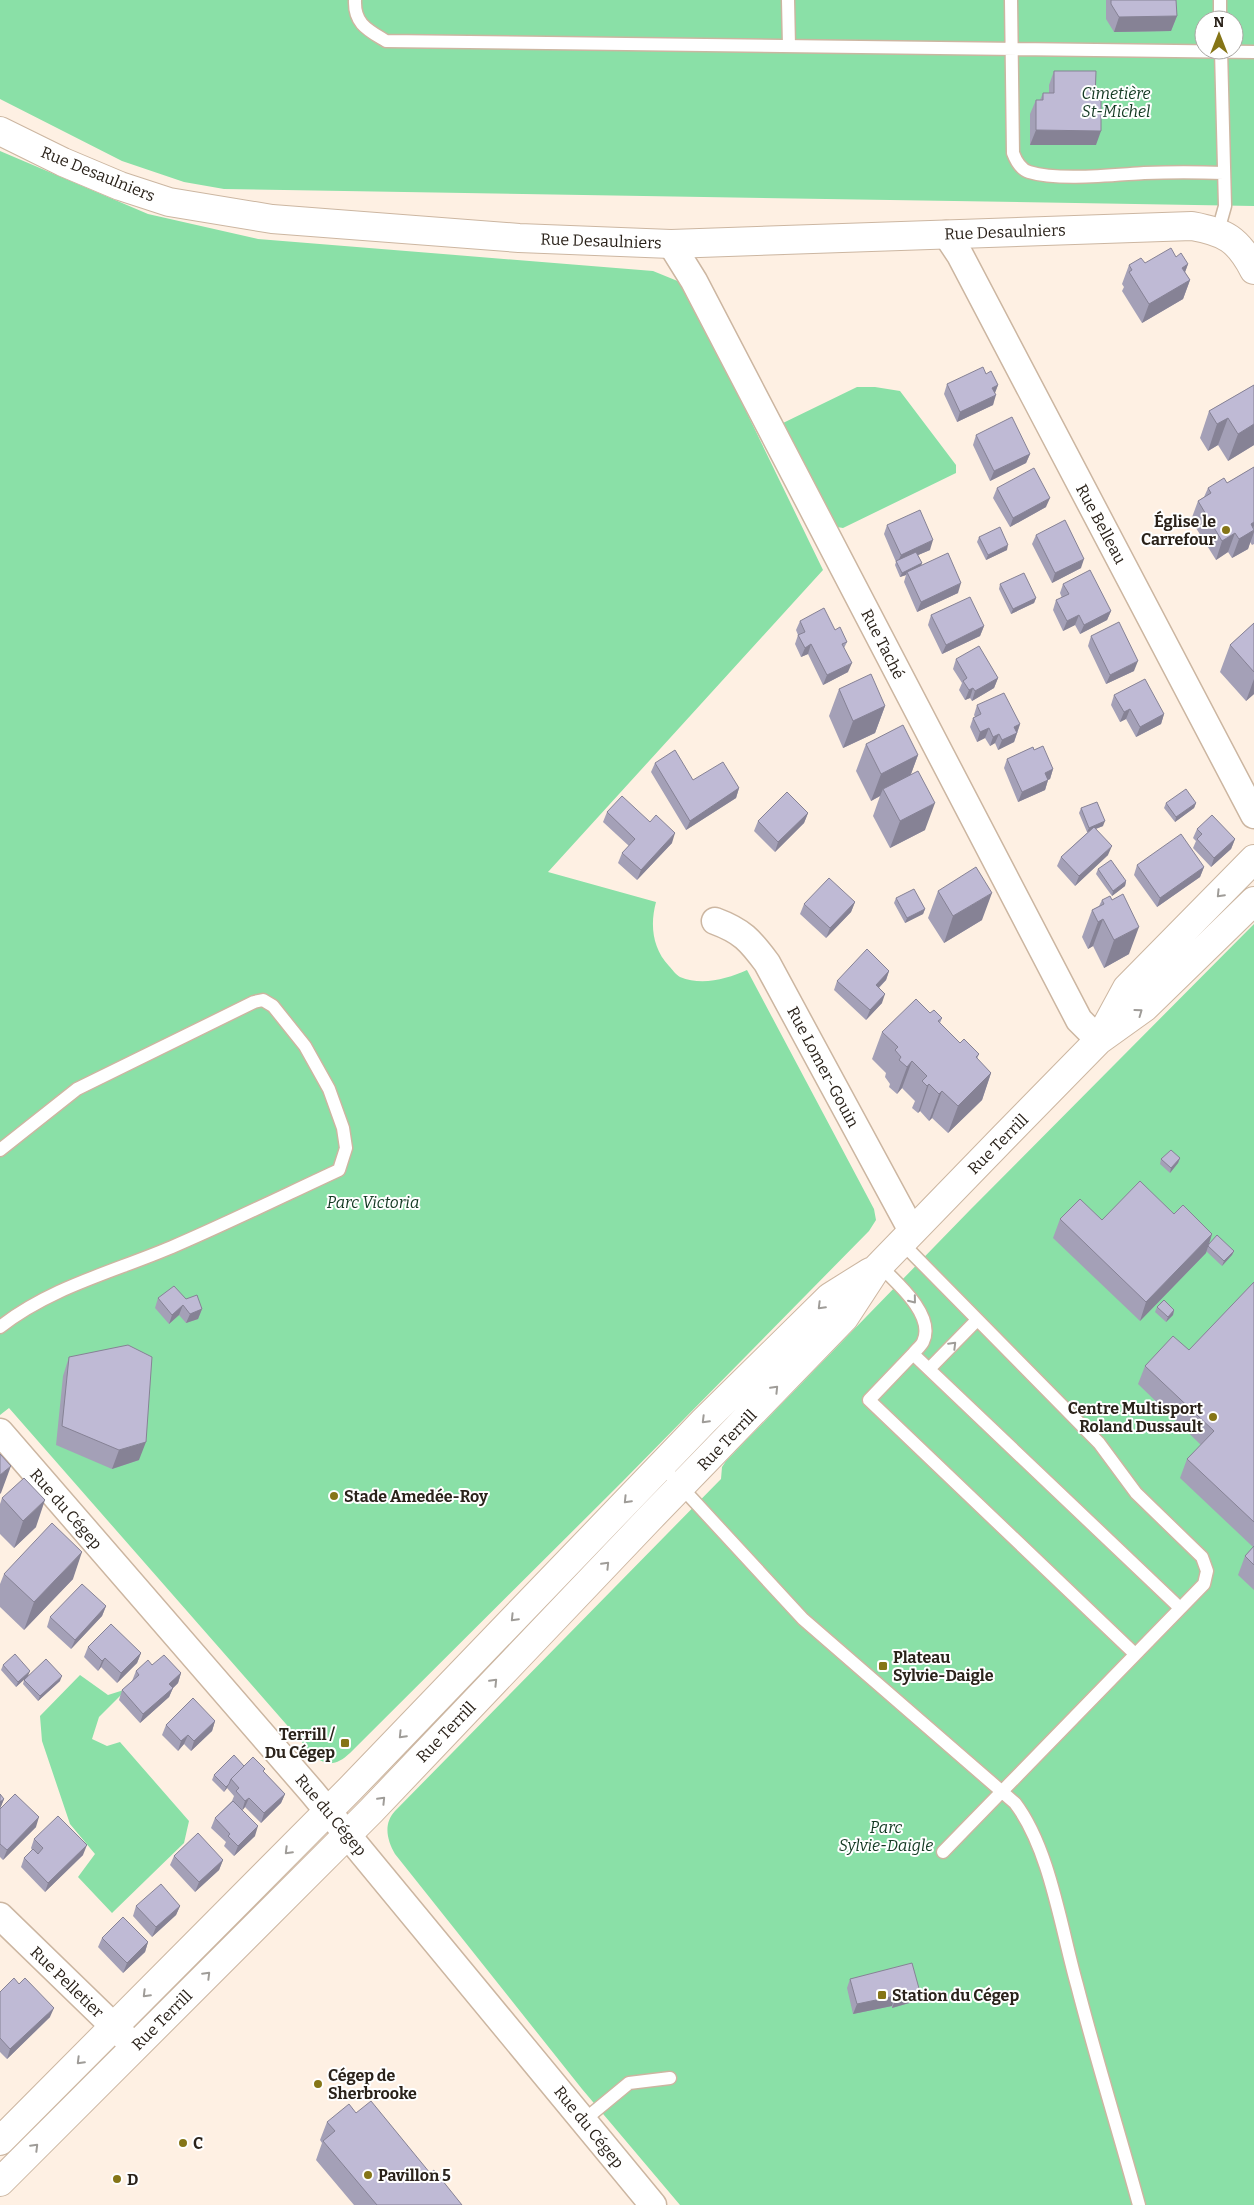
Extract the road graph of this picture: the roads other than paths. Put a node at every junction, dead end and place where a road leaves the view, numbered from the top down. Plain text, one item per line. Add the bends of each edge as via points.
1 (355, 0) edge
2 (788, 0) edge
3 (1011, 0) edge
4 (789, 46) junction
5 (1012, 49) junction
6 (1194, 51) edge
7 (1221, 60) edge
8 (0, 130) edge
9 (1224, 173) junction
10 (1218, 231) junction
11 (946, 234) junction
12 (671, 244) junction
13 (1254, 270) edge
14 (1254, 815) edge
15 (1254, 859) edge
16 (1254, 901) edge
17 (715, 921) dead end
18 (1099, 1040) junction
19 (0, 1150) edge
20 (907, 1237) junction
21 (877, 1267) junction
22 (977, 1320) junction
23 (0, 1328) edge
24 (913, 1354) junction
25 (929, 1369) junction
26 (0, 1432) edge
27 (661, 1465) junction
28 (681, 1488) junction
29 (1180, 1608) junction
30 (1135, 1654) junction
31 (1002, 1792) junction
32 (328, 1811) junction
33 (348, 1835) junction
34 (943, 1852) dead end
35 (0, 1916) edge
36 (113, 2027) junction
37 (135, 2047) junction
38 (670, 2078) dead end
39 (584, 2121) junction
40 (0, 2141) edge
41 (0, 2182) edge
42 (653, 2205) edge
43 (1139, 2205) edge

1 - 4 lane via 355,10 364,28 386,41
2 - 4 lane
3 - 5 lane
4 - 5 lane
5 - 6 lane
5 - 9 lane via 1013,153 1016,163 1027,172 1102,176
7 - 9 lane
8 - 12 street, Rue Desaulniers via 120,186 169,202 220,212 519,238
9 - 10 lane via 1225,206
10 - 11 street, Rue Desaulniers via 1192,226
10 - 13 street via 1234,242
11 - 12 street, Rue Desaulniers
11 - 14 street, Rue Belleau via 960,255
12 - 18 street, Rue Taché via 694,281 1079,1020
15 -> 18 street, Rue Terrill via 1127,988
18 -> 16 street, Rue Terrill via 1145,1007
17 - 20 street, Rue Lomer-Gouin via 746,937 767,962
18 - 20 street, Rue Terrill
19 - 23 lane via 77,1089 263,1000 273,1006 304,1046 325,1082 343,1128 346,1148 339,1170 172,1247 68,1287 19,1312
20 - 21 street, Rue Terrill
20 - 22 lane
21 -> 24 lane via 919,1308 924,1335 923,1342
21 -> 27 street, Rue Terrill via 830,1296
28 -> 21 street, Rue Terrill via 844,1318
25 -> 22 lane
22 - 29 lane via 1099,1443 1136,1493 1202,1557 1206,1571 1204,1584
24 - 25 lane
24 - 30 lane via 869,1400
25 - 29 lane
26 - 32 street, Rue du Cégep
27 - 28 lane
27 -> 32 street, Rue Terrill
28 - 31 lane via 803,1618
33 -> 28 street, Rue Terrill
29 - 30 lane
30 - 31 lane
31 - 34 lane
31 - 43 lane via 1025,1815 1041,1852
32 - 33 street, Rue du Cégep
32 -> 36 street, Rue Terrill
37 -> 33 street, Rue Terrill
33 - 39 street, Rue du Cégep
35 - 36 street, Rue Pelletier
36 - 37 street, Rue Pelletier
36 -> 40 street, Rue Terrill
41 -> 37 street, Rue Terrill
38 - 39 lane via 629,2083
39 - 42 street, Rue du Cégep

